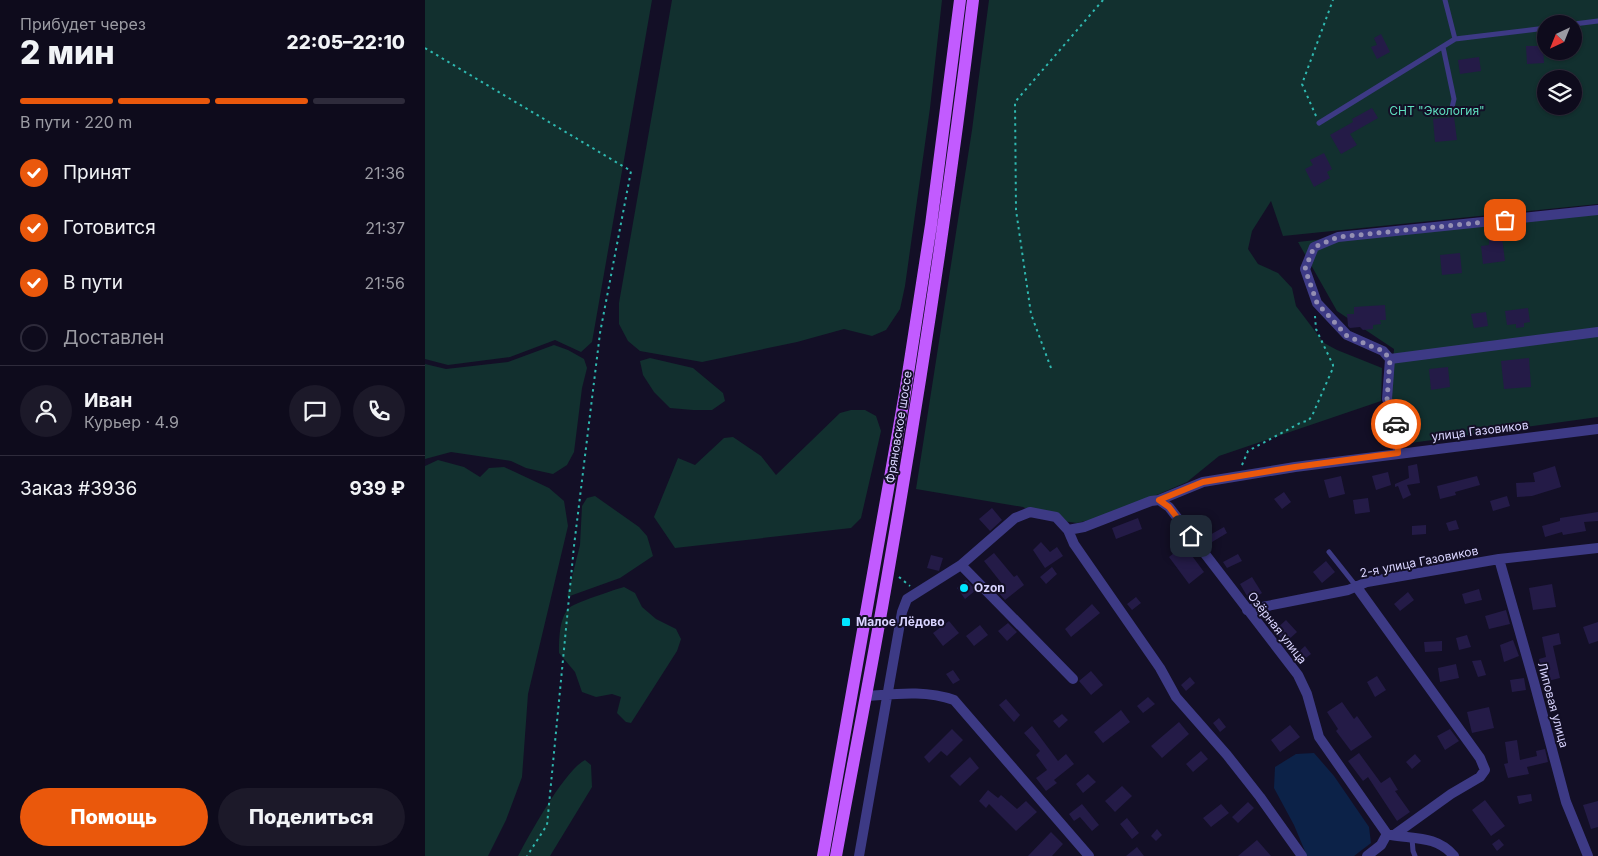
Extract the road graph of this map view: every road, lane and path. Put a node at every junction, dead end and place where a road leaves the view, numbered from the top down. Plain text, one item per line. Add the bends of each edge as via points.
1 (960, 0) edge
2 (973, 0) edge
3 (1103, 0) edge
4 (1333, 0) edge
5 (1445, 0) edge
6 (1598, 21) edge
7 (1583, 23) edge
8 (1537, 29) edge
9 (1455, 40) junction
10 (1443, 47) junction
11 (425, 48) edge
12 (1451, 112) dead end
13 (1319, 123) joint
14 (1598, 210) edge
15 (1313, 310) dead end
16 (1598, 332) edge
17 (1390, 359) junction
18 (1051, 368) dead end
19 (1598, 429) edge
20 (1398, 453) junction
21 (1238, 476) junction
22 (1159, 500) junction
23 (1068, 530) junction
24 (1598, 548) edge
25 (1329, 552) dead end
26 (1499, 560) junction
27 (961, 564) junction
28 (897, 575) dead end
29 (1355, 586) junction
30 (917, 592) junction
31 (1247, 610) junction
32 (1073, 679) dead end
33 (888, 694) junction
34 (866, 696) junction
35 (1391, 835) junction
36 (1411, 837) junction
37 (527, 856) edge
38 (823, 856) edge
39 (836, 856) edge
40 (859, 856) edge
41 (1089, 856) edge
42 (1302, 856) edge
43 (1367, 856) edge
44 (1415, 856) edge
45 (1454, 856) edge
46 (1588, 856) edge

1 - 38 main road, Фряновское шоссе via 907,384
2 - 34 main road, Фряновское шоссе via 928,334
3 - 18 path via 1015,102 1016,210 1031,314
4 - 13 path via 1302,84
5 - 9 lane
6 - 7 lane
8 - 9 lane
9 - 10 lane
10 - 12 lane via 1455,99
10 - 13 lane
11 - 37 path via 631,171 599,343 574,546 547,825
14 - 17 street via 1338,237 1314,247 1305,269 1317,303 1347,336 1383,351
15 - 21 path via 1316,329 1333,365 1313,416 1248,452
16 - 17 street
17 - 20 street via 1387,400 1396,422
19 - 20 street, улица Газовиков
20 - 21 street, улица Газовиков
21 - 22 street, улица Газовиков via 1203,482
22 - 23 street, улица Газовиков
22 - 31 street, Озёрная улица via 1169,507
23 - 27 street via 1056,517 1030,512 1015,518
23 - 42 street via 1176,697 1227,755
24 - 26 street, 2-я улица Газовиков
25 - 29 lane
26 - 29 street, 2-я улица Газовиков
26 - 46 street, Липовая улица via 1566,802
27 - 30 street
27 - 32 street
28 - 30 path
29 - 31 street, 2-я улица Газовиков
29 - 35 street via 1480,758 1485,770 1480,777
30 - 33 street via 907,599 902,612
31 - 35 street, Озёрная улица via 1298,675 1319,737
33 - 34 street
33 - 40 street
33 - 41 street via 924,693 954,700
34 - 39 main road, Фряновское шоссе
35 - 36 street
35 - 43 street
36 - 44 lane
36 - 45 street via 1437,842

